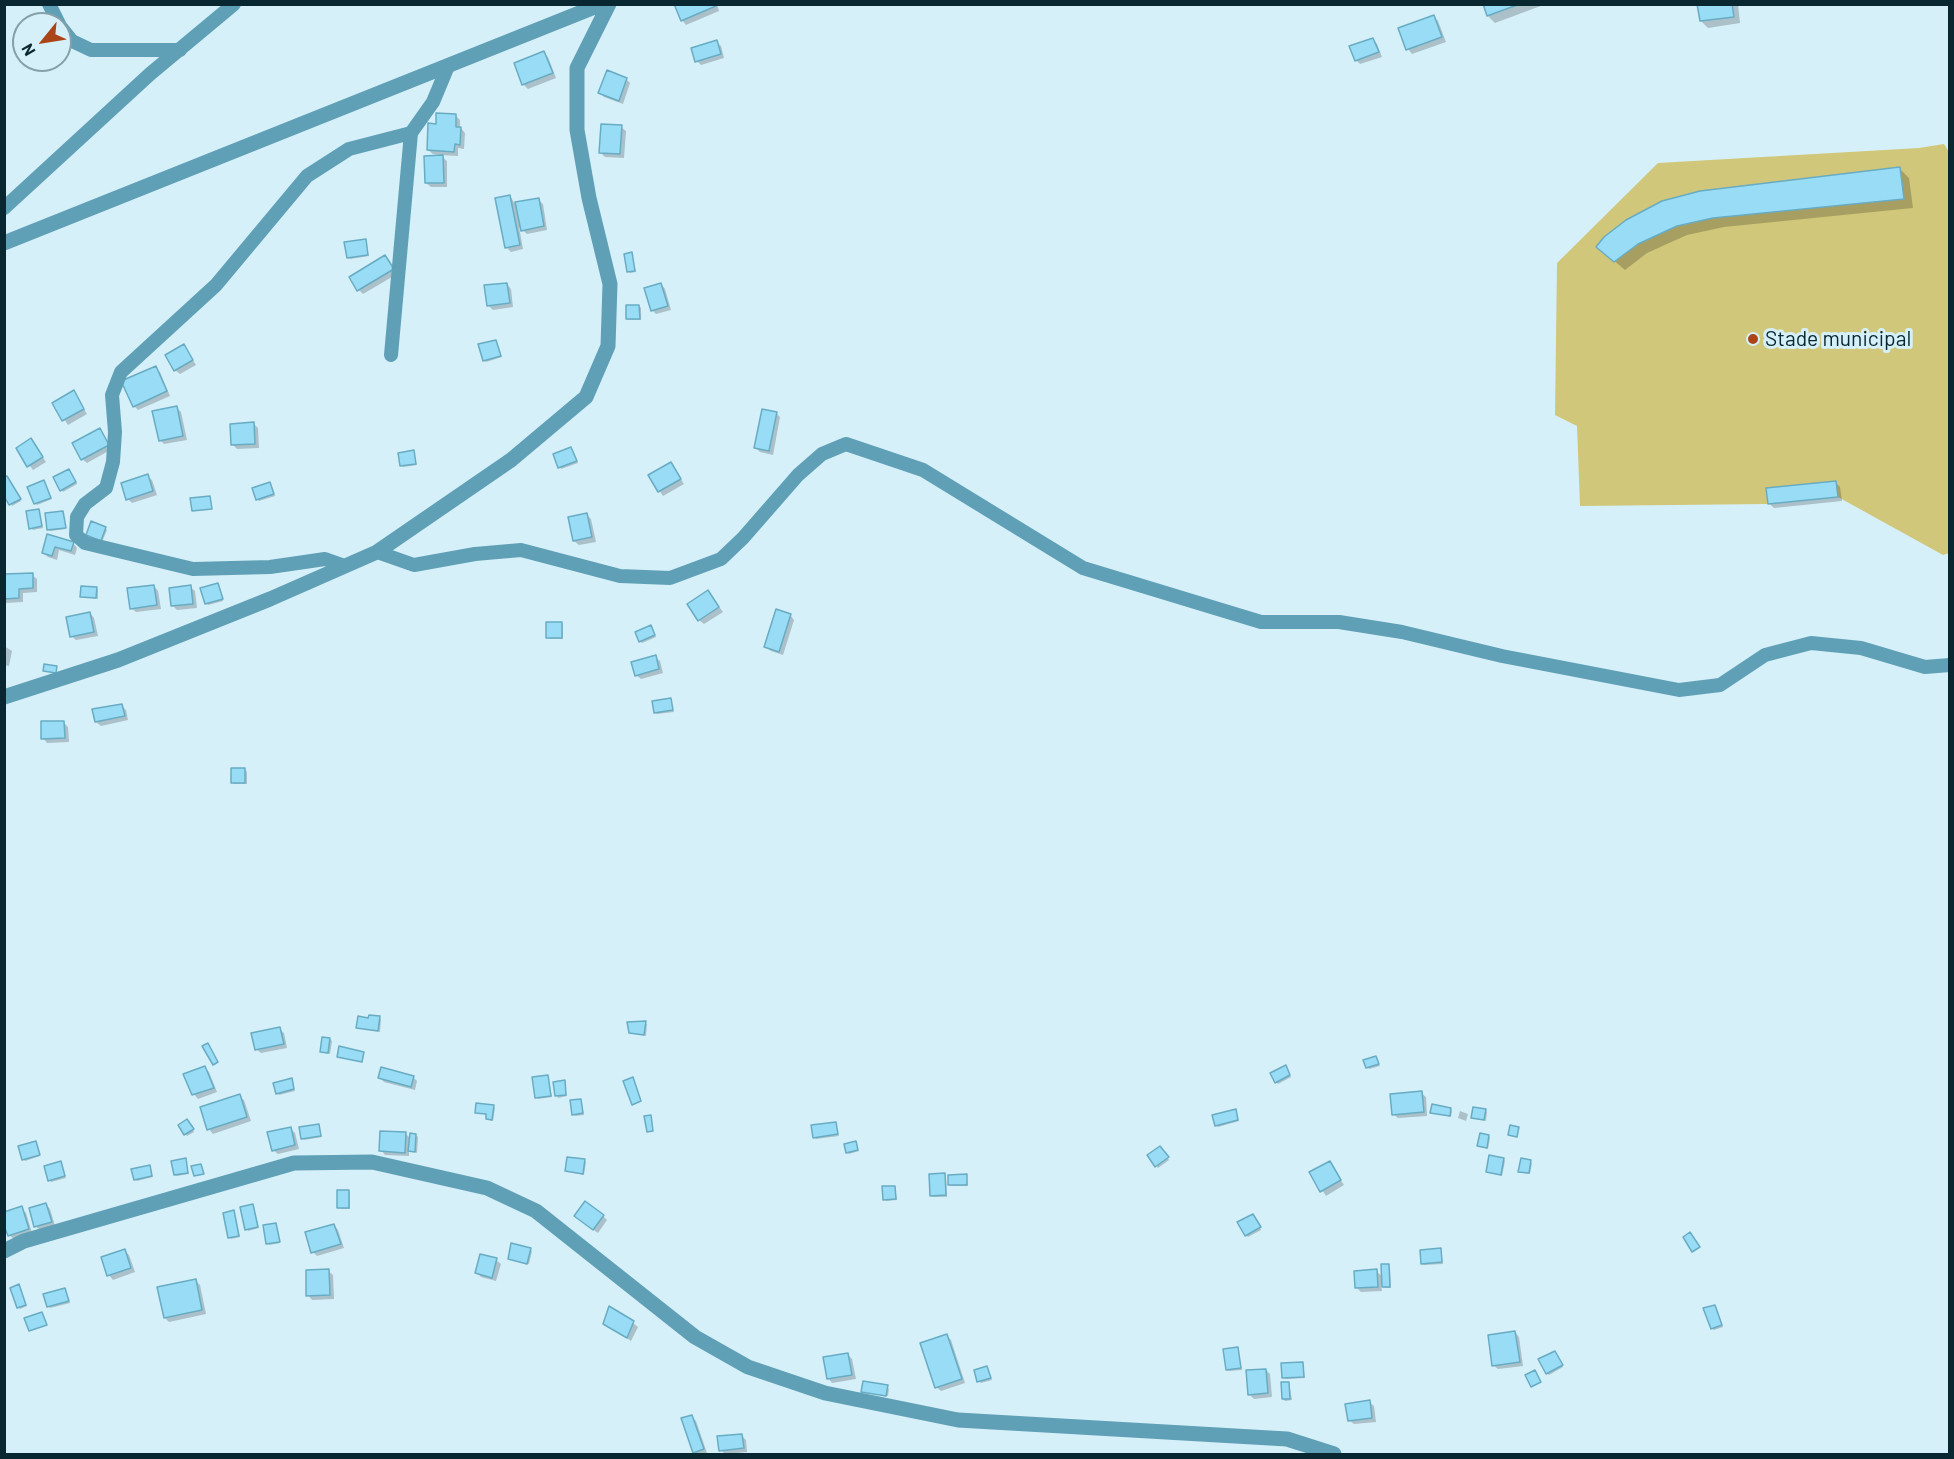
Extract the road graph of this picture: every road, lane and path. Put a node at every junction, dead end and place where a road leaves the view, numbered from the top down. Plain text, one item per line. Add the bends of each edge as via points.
1 (234, 4) edge
2 (602, 4) edge
3 (609, 4) edge
4 (72, 41) edge
5 (180, 50) junction
6 (448, 66) junction
7 (411, 134) junction
8 (4, 208) edge
9 (4, 243) edge
10 (391, 356) dead end
11 (377, 552) junction
12 (345, 566) junction
13 (1950, 665) edge
14 (4, 697) edge
15 (4, 1251) edge
16 (1334, 1455) edge

1 - 5 street
2 - 6 street
3 - 11 street via 578,68 577,120 589,198 610,284 608,346 586,397 511,460
4 - 5 street via 91,50
5 - 8 street
6 - 7 street via 433,102
6 - 9 street
7 - 10 street
7 - 12 street via 349,149 307,176 216,285 121,372 112,394 115,432 106,488 84,504 77,517 76,535 85,543 193,569 270,567 325,559
11 - 12 street
11 - 13 street via 414,565 521,550 620,576 670,578 721,559 798,475 822,454 846,444 923,470 1083,568 1261,622 1339,622 1401,632 1679,690 1720,685 1765,655 1811,643 1861,648 1925,667
12 - 14 street via 118,660
15 - 16 street via 24,1241 294,1163 372,1162 487,1188 536,1211 695,1337 747,1367 825,1393 958,1420 1287,1438

